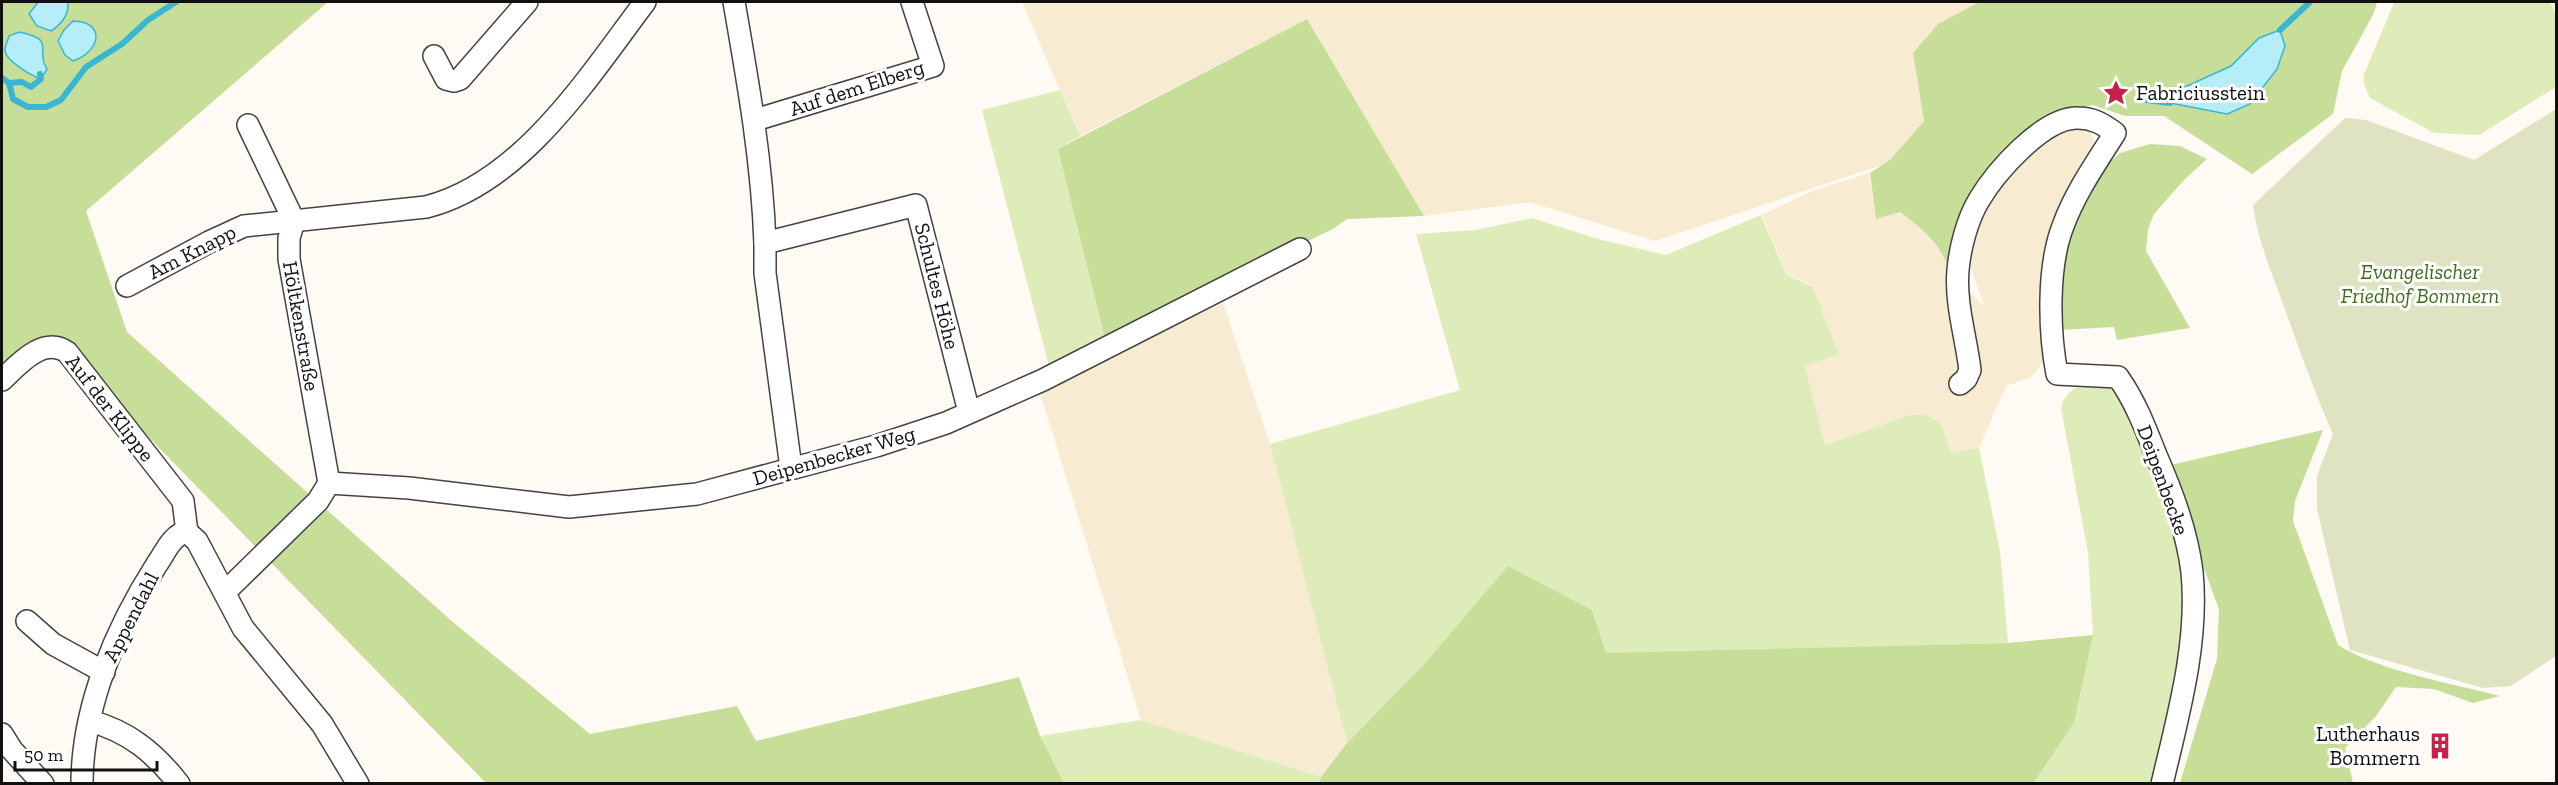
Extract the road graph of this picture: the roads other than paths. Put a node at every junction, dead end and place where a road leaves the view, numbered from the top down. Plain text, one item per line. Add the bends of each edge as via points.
1 (526, 2) edge
2 (645, 2) edge
3 (734, 2) edge
4 (912, 2) edge
5 (434, 56) dead end
6 (755, 120) junction
7 (248, 126) dead end
8 (294, 221) junction
9 (765, 243) junction
10 (1300, 249) dead end
11 (127, 286) dead end
12 (2, 380) edge
13 (1960, 384) dead end
14 (969, 412) junction
15 (791, 468) junction
16 (329, 483) junction
17 (187, 532) junction
18 (225, 592) junction
19 (27, 621) dead end
20 (104, 672) junction
21 (90, 721) junction
22 (2, 734) edge
23 (43, 783) edge
24 (82, 783) edge
25 (179, 783) edge
26 (358, 783) edge
27 (2162, 783) edge

1 - 5 street via 460,79 446,79
2 - 8 street via 560,112 483,183 426,207
3 - 6 street
4 - 6 street, Auf dem Elberg via 933,66
6 - 9 street
7 - 8 street
8 - 11 street, Am Knapp via 232,230
8 - 16 street, Höltkenstraße via 288,259
9 - 14 street, Schultes Höhe via 916,205
9 - 15 street via 765,273
10 - 14 street, Deipenbecker Weg via 1043,380
12 - 17 street, Auf der Klippe via 33,352 50,347 67,352 183,501
13 - 27 street, Deipenbecke via 1970,370 1958,269 1969,223 1979,201 2014,156 2055,124 2076,117 2098,121 2115,133 2075,198 2062,228 2051,296 2051,337 2057,374 2118,377 2132,396 2181,516 2192,572 2192,623 2182,698
14 - 15 street, Deipenbecker Weg via 876,446
15 - 16 street, Deipenbecker Weg via 697,494 577,507
16 - 18 street via 318,501
17 - 18 street
17 - 20 street, Appendahl via 173,540 147,580 124,622
18 - 26 street via 243,628 322,724
19 - 20 street via 53,644
20 - 21 street, Appendahl
21 - 24 street, Appendahl
21 - 25 street via 108,726 141,745
22 - 23 street

